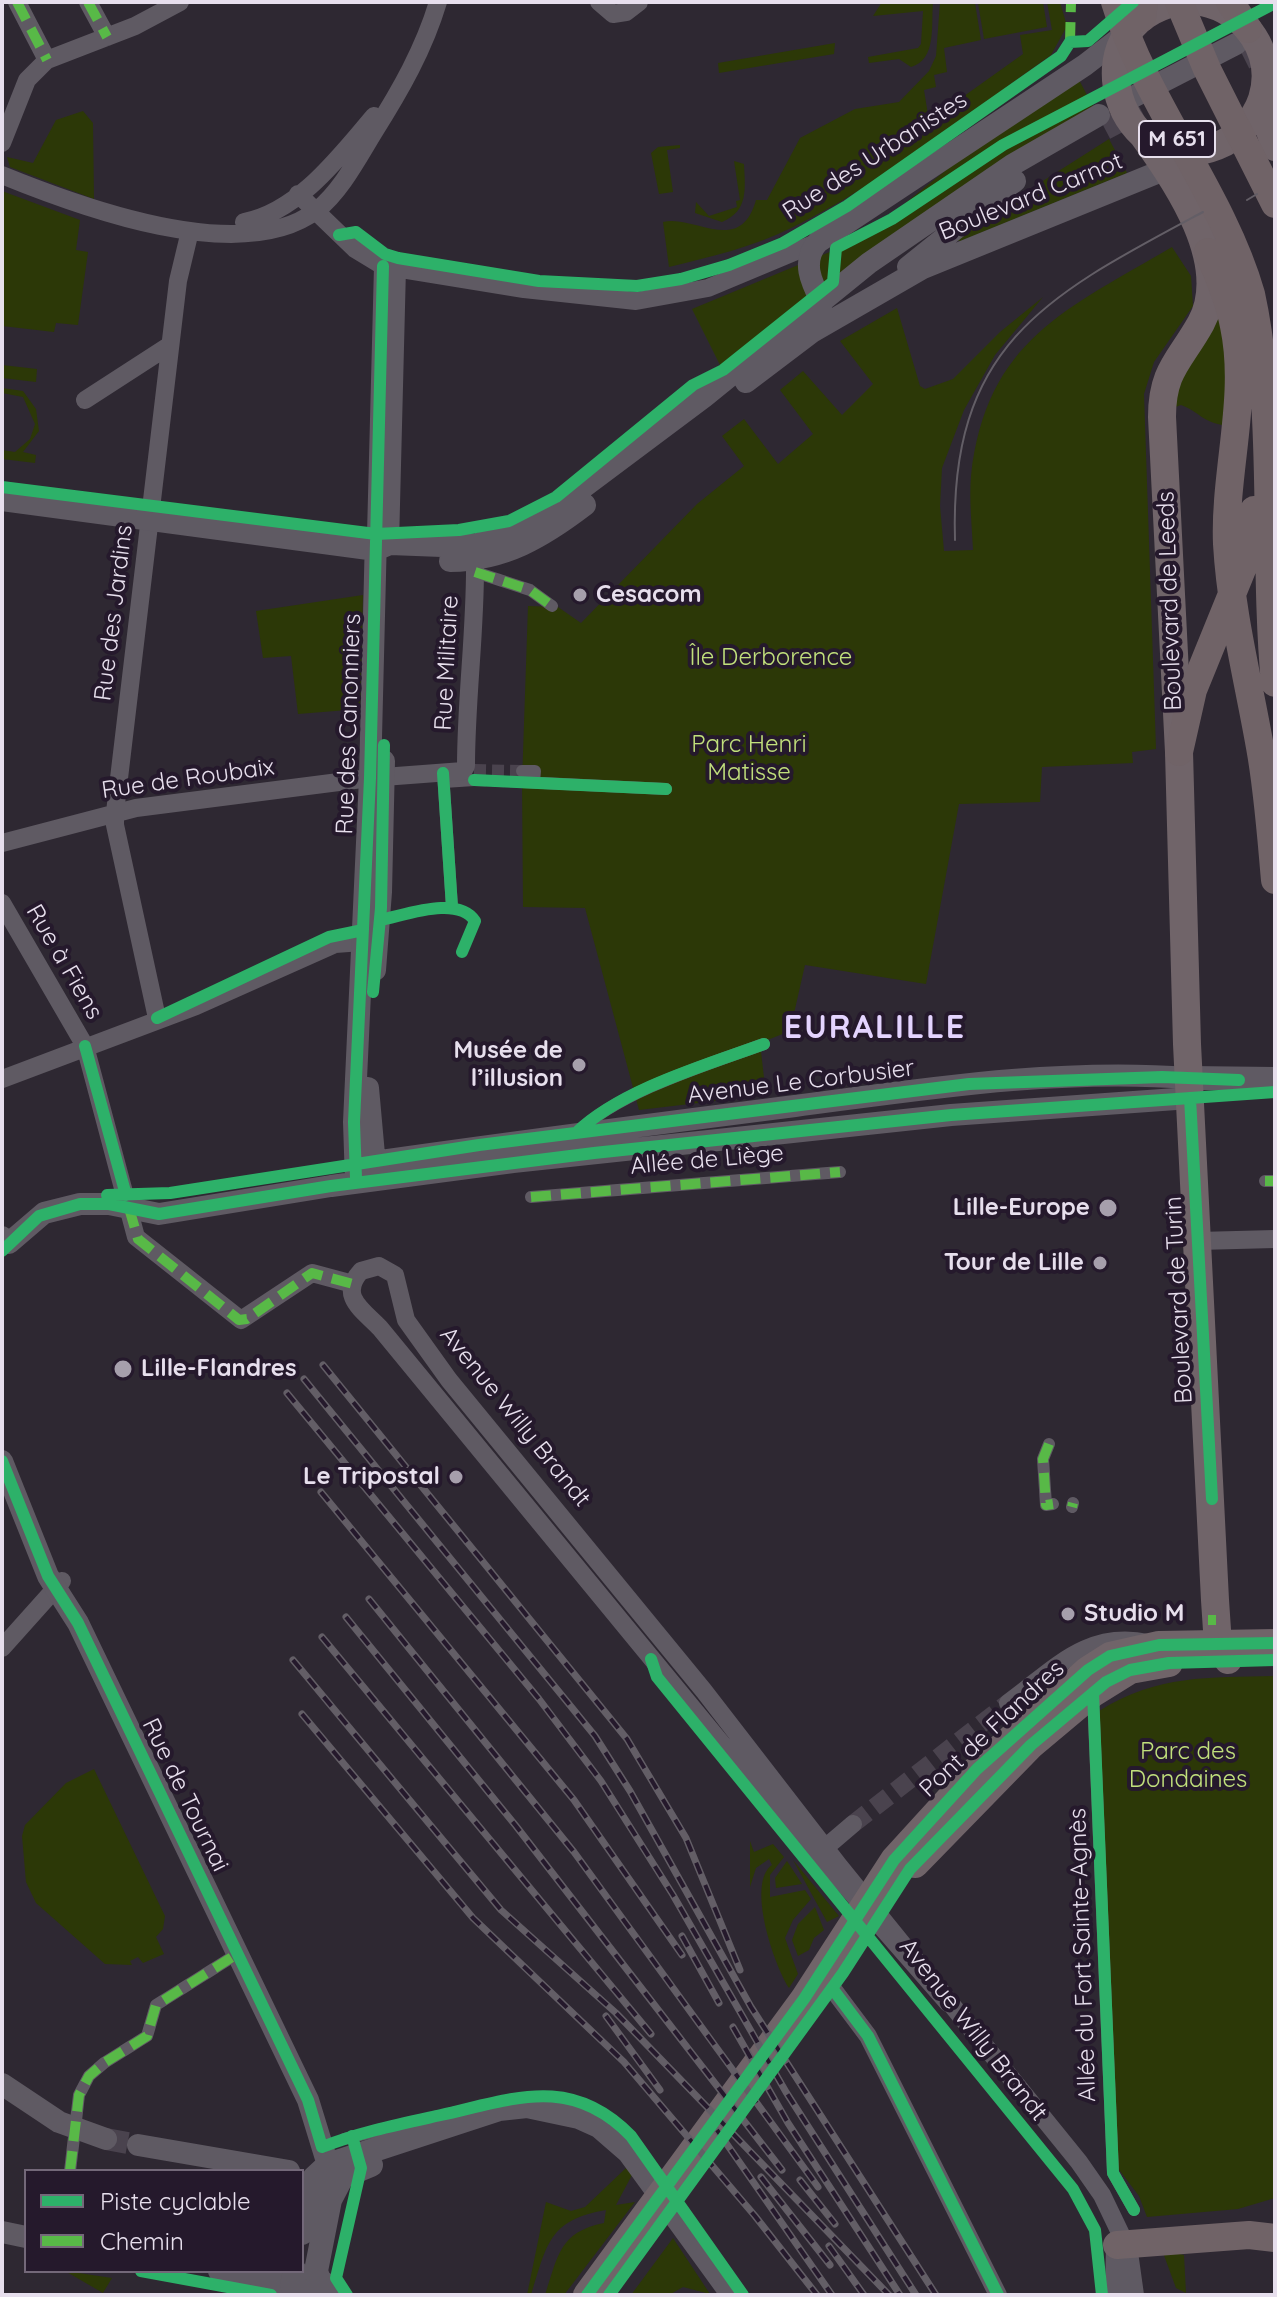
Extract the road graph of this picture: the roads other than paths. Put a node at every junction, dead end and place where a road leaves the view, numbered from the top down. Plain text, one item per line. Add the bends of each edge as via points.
1 (17, 2) edge
2 (88, 2) edge
3 (180, 2) edge
4 (438, 2) edge
5 (599, 2) edge
6 (1115, 2) edge
7 (1176, 2) edge
8 (638, 4) edge
9 (1221, 4) edge
10 (1139, 17) edge
11 (107, 37) junction
12 (1259, 37) edge
13 (47, 60) junction
14 (413, 66) junction
15 (1266, 105) edge
16 (1138, 114) junction
17 (2, 143) edge
18 (1275, 147) edge
19 (1209, 149) junction
20 (1167, 170) junction
21 (2, 175) edge
22 (298, 194) junction
23 (1275, 204) edge
24 (315, 211) junction
25 (190, 231) junction
26 (818, 242) junction
27 (1204, 244) junction
28 (390, 267) junction
29 (873, 296) junction
30 (827, 298) junction
31 (1259, 333) junction
32 (170, 345) junction
33 (85, 400) dead end
34 (2, 500) edge
35 (149, 519) junction
36 (383, 546) junction
37 (475, 565) junction
38 (552, 606) dead end
39 (1275, 683) edge
40 (1179, 752) junction
41 (471, 772) joint
42 (444, 777) junction
43 (377, 778) junction
44 (526, 778) tunnel mouth
45 (666, 789) dead end
46 (115, 812) junction
47 (2, 843) edge
48 (1275, 880) edge
49 (2, 903) edge
50 (452, 907) dead end
51 (370, 941) junction
52 (157, 1018) junction
53 (764, 1044) dead end
54 (85, 1046) junction
55 (2, 1079) edge
56 (1265, 1086) edge
57 (1176, 1089) junction
58 (576, 1133) junction
59 (840, 1172) dead end
60 (369, 1175) junction
61 (531, 1197) dead end
62 (129, 1208) junction
63 (1271, 1239) edge
64 (5, 1240) edge
65 (1198, 1241) junction
66 (353, 1284) junction
67 (1049, 1444) dead end
68 (2, 1461) edge
69 (1053, 1504) dead end
70 (10, 1513) edge
71 (58, 1585) junction
72 (1218, 1636) junction
73 (1275, 1643) edge
74 (1159, 1645) junction
75 (2, 1648) edge
76 (1275, 1660) edge
77 (1093, 1693) junction
78 (1008, 1703) tunnel mouth
79 (853, 1824) tunnel mouth
80 (822, 1850) junction
81 (888, 1885) junction
82 (237, 1954) junction
83 (817, 1994) junction
84 (2, 2084) edge
85 (463, 2110) dead end
86 (77, 2130) junction
87 (106, 2139) tunnel mouth
88 (344, 2139) dead end
89 (138, 2145) tunnel mouth
90 (70, 2169) edge
91 (277, 2169) edge
92 (322, 2173) edge
93 (1134, 2210) dead end
94 (661, 2217) junction
95 (304, 2227) edge
96 (2, 2232) edge
97 (24, 2237) edge
98 (1275, 2238) edge
99 (1121, 2240) junction
100 (976, 2254) junction
101 (233, 2273) edge
102 (303, 2283) edge
103 (338, 2295) edge
104 (587, 2295) edge
105 (609, 2295) edge
106 (720, 2295) edge
107 (733, 2295) edge
108 (998, 2295) edge
109 (1006, 2295) edge
110 (1116, 2295) edge
111 (1133, 2295) edge

1 - 13 street
2 - 11 street
3 - 11 street
4 - 14 street
5 - 8 street via 613,14
6 - 31 highway, M 651 via 1244,275
7 - 10 main road
7 - 23 highway, M 651
9 - 12 highway
10 - 16 main road, Boulevard de Leeds via 1115,65 1120,103
10 - 26 street, Rue des Urbanistes via 1085,65
11 - 13 street
12 - 15 main road
12 - 16 street via 1184,79
13 - 17 street via 27,80
14 - 22 street via 355,139
14 - 24 street via 356,161
15 - 18 main road
15 - 19 main road via 1238,134
16 - 19 main road via 1171,149
16 - 20 main road, Boulevard de Leeds
19 - 20 street, Boulevard Carnot
20 - 27 main road, Boulevard de Leeds
20 - 29 street, Boulevard Carnot via 951,255
21 - 25 street via 90,210
22 - 24 street, Rue des Urbanistes
22 - 25 street via 257,219
24 - 25 street via 290,223 246,232
24 - 28 street, Rue des Urbanistes via 355,249
25 - 32 street, Rue des Jardins
26 - 28 street, Rue des Urbanistes via 719,284 644,301 524,289
26 - 30 street via 807,261
27 - 40 main road, Boulevard de Leeds via 1212,281 1206,310 1169,371 1162,404
27 - 48 highway via 1226,296 1237,348 1227,546 1265,779
28 - 36 street, Rue des Canonniers
29 - 30 street, Boulevard Carnot via 1003,188 1102,122 975,189
29 - 37 street, Boulevard Carnot via 794,344 558,526
30 - 36 street, Boulevard Carnot via 549,513 477,544
31 - 39 highway, M 651 via 1268,397 1268,583
31 - 40 highway via 1259,440 1248,548 1193,690
32 - 33 street
32 - 35 street, Rue des Jardins
34 - 35 street, Boulevard Carnot
35 - 36 street, Boulevard Carnot
35 - 46 street, Rue des Jardins
36 - 37 street, Boulevard Carnot
36 - 43 street, Rue des Canonniers
37 - 38 street
37 - 41 street, Rue Militaire
40 - 57 main road, Boulevard de Leeds
41 - 42 street, Rue de Roubaix
42 - 43 street, Rue de Roubaix
42 - 50 street
43 - 46 street, Rue de Roubaix
43 - 51 street, Rue des Canonniers
44 - 45 street
46 - 47 street, Rue de Roubaix
46 - 52 street, Rue des Jardins
49 - 54 street, Rue à Fiens
51 - 52 street via 335,944
51 - 60 street, Rue des Canonniers
52 - 54 street
53 - 58 street via 635,1095
54 - 55 street
54 - 62 street, Rue à Fiens
56 - 57 main road
57 - 58 street, Avenue Le Corbusier via 989,1082
57 - 60 street, Avenue Le Corbusier
57 - 65 main road, Boulevard de Turin
58 - 60 street, Avenue Le Corbusier
59 - 61 street, Allée de Liège
60 - 62 street, Avenue Le Corbusier via 159,1214
62 - 64 street, Avenue Le Corbusier via 86,1203 50,1211
62 - 66 street, Rue à Fiens via 138,1239 239,1320 312,1273
63 - 65 street
65 - 72 main road, Boulevard de Turin
66 - 80 street, Avenue Willy Brandt via 354,1305 380,1328 651,1659
66 - 80 street, Avenue Willy Brandt via 370,1266 395,1275 406,1320 449,1380 704,1691
67 - 69 street via 1043,1459 1046,1505
68 - 70 street, Rue de Tournai
70 - 71 street, Rue de Tournai
71 - 75 street
71 - 82 street, Rue de Tournai
72 - 73 main road, Pont de Flandres
72 - 74 main road, Pont de Flandres
72 - 76 main road, Pont de Flandres
72 - 77 main road, Pont de Flandres via 1119,1675
74 - 78 street via 1116,1638 1092,1644
74 - 81 main road, Pont de Flandres via 1110,1656 1088,1670 916,1832
77 - 81 main road, Pont de Flandres via 1031,1745
77 - 93 street, Allée du Fort Sainte-Agnès via 1113,2173
79 - 80 street
80 - 99 street, Avenue Willy Brandt via 1087,2172
81 - 83 main road, Pont de Flandres
82 - 86 street via 156,2005 147,2036 89,2076 79,2095
82 - 92 street, Rue de Tournai via 308,2100
83 - 94 main road
83 - 100 street via 868,2036
84 - 86 street
85 - 88 street
86 - 87 street
86 - 90 street
89 - 91 street
92 - 94 main road via 544,2109 585,2119 608,2132 629,2152
92 - 95 main road
92 - 102 main road via 330,2200 316,2271
94 - 104 main road
94 - 105 main road
94 - 106 main road
94 - 107 main road
96 - 97 street
98 - 99 highway
99 - 110 street, Avenue Willy Brandt
99 - 111 street, Avenue Willy Brandt
100 - 108 street
100 - 109 street
101 - 102 street
102 - 103 main road

